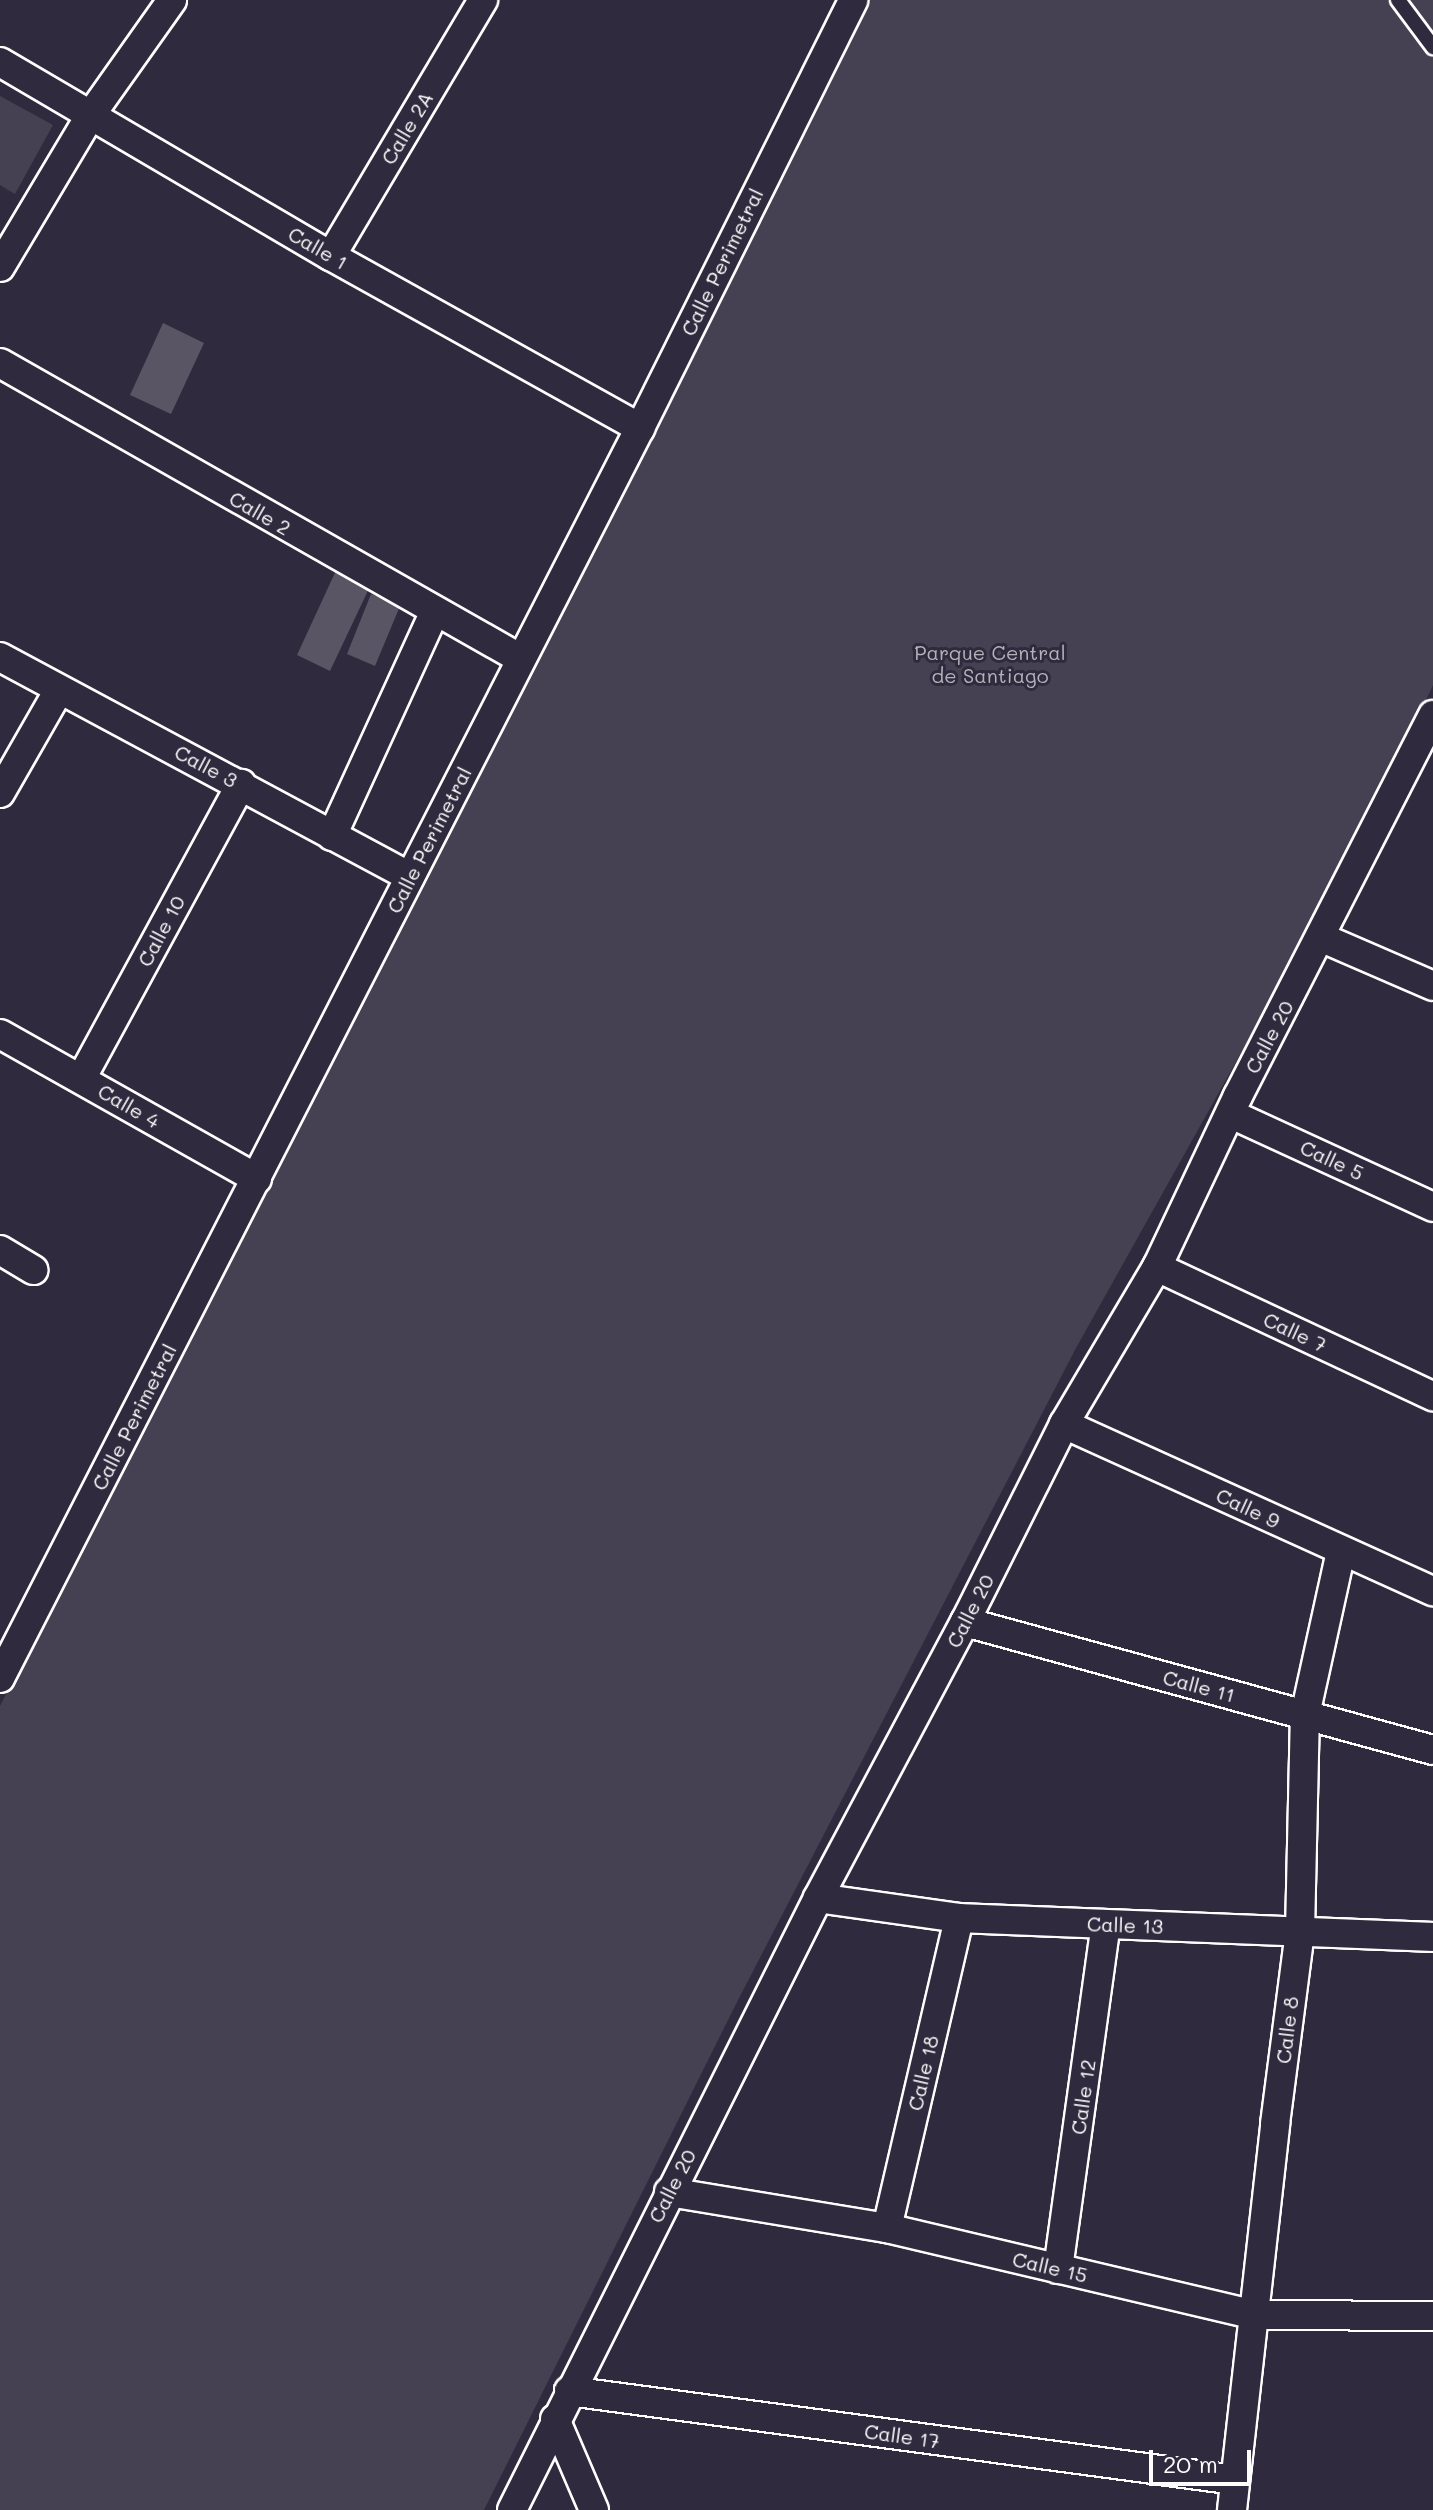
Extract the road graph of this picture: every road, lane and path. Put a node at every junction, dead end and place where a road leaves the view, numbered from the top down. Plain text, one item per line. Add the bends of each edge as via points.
1 (172, 0) edge
2 (483, 0) edge
3 (853, 0) edge
4 (1398, 0) edge
5 (1433, 47) edge
6 (0, 62) edge
7 (90, 116) junction
8 (331, 256) junction
9 (0, 267) edge
10 (0, 363) edge
11 (640, 428) junction
12 (434, 613) junction
13 (0, 657) edge
14 (521, 659) junction
15 (59, 690) junction
16 (1431, 723) edge
17 (241, 784) junction
18 (0, 793) edge
19 (332, 836) junction
20 (410, 877) junction
21 (1320, 937) junction
22 (1433, 986) edge
23 (0, 1034) edge
24 (81, 1079) junction
25 (1231, 1114) junction
26 (257, 1179) junction
27 (1433, 1207) edge
28 (0, 1250) edge
29 (1157, 1267) junction
30 (33, 1270) dead end
31 (1433, 1396) edge
32 (1064, 1424) junction
33 (1341, 1551) junction
34 (1433, 1591) edge
35 (965, 1622) junction
36 (0, 1678) edge
37 (1305, 1715) junction
38 (1433, 1750) edge
39 (818, 1898) junction
40 (959, 1918) junction
41 (1106, 1924) junction
42 (1300, 1932) junction
43 (1433, 1937) edge
44 (669, 2192) junction
45 (887, 2228) junction
46 (1058, 2269) junction
47 (1254, 2315) junction
48 (1433, 2316) edge
49 (569, 2391) junction
50 (555, 2419) junction
51 (1235, 2480) junction
52 (512, 2510) edge
53 (594, 2510) edge
54 (1232, 2510) edge

1 - 7 street
2 - 8 street, Calle 2A
3 - 11 street, Calle Perimetral
4 - 5 lane
6 - 7 street, Calle 1
7 - 8 street, Calle 1
7 - 9 street
8 - 11 street, Calle 1
10 - 12 street, Calle 2
11 - 14 street, Calle Perimetral
12 - 14 street, Calle 2
12 - 19 street
13 - 15 street, Calle 3
14 - 20 street, Calle Perimetral
15 - 17 street, Calle 3
15 - 18 street
16 - 21 street, Calle 20
17 - 19 street, Calle 3
17 - 24 street, Calle 10
19 - 20 street, Calle 3
20 - 26 street, Calle Perimetral
21 - 22 street
21 - 25 street, Calle 20
23 - 24 street, Calle 4
24 - 26 street, Calle 4
25 - 27 street, Calle 5
25 - 29 street, Calle 20
26 - 36 street, Calle Perimetral
28 - 30 street
29 - 31 street, Calle 7
29 - 32 street, Calle 20
32 - 33 street, Calle 9
32 - 35 street, Calle 20
33 - 34 street, Calle 9
33 - 37 street, Calle 8
35 - 37 street, Calle 11
35 - 39 street, Calle 20
37 - 38 street, Calle 11
37 - 42 street, Calle 8
39 - 40 street, Calle 13
39 - 44 street, Calle 20
40 - 41 street, Calle 13
40 - 45 street, Calle 18
41 - 42 street, Calle 13
41 - 46 street, Calle 12
42 - 43 street, Calle 13
42 - 47 street, Calle 8
44 - 45 street, Calle 15
44 - 49 street, Calle 20
45 - 46 street, Calle 15
46 - 47 street, Calle 15
47 - 48 street, Calle 15
47 - 51 street, Calle 8
49 - 50 street, Calle 20
49 - 51 street, Calle 17
50 - 52 street, Calle 20
50 - 53 street
51 - 54 street, Calle 8

